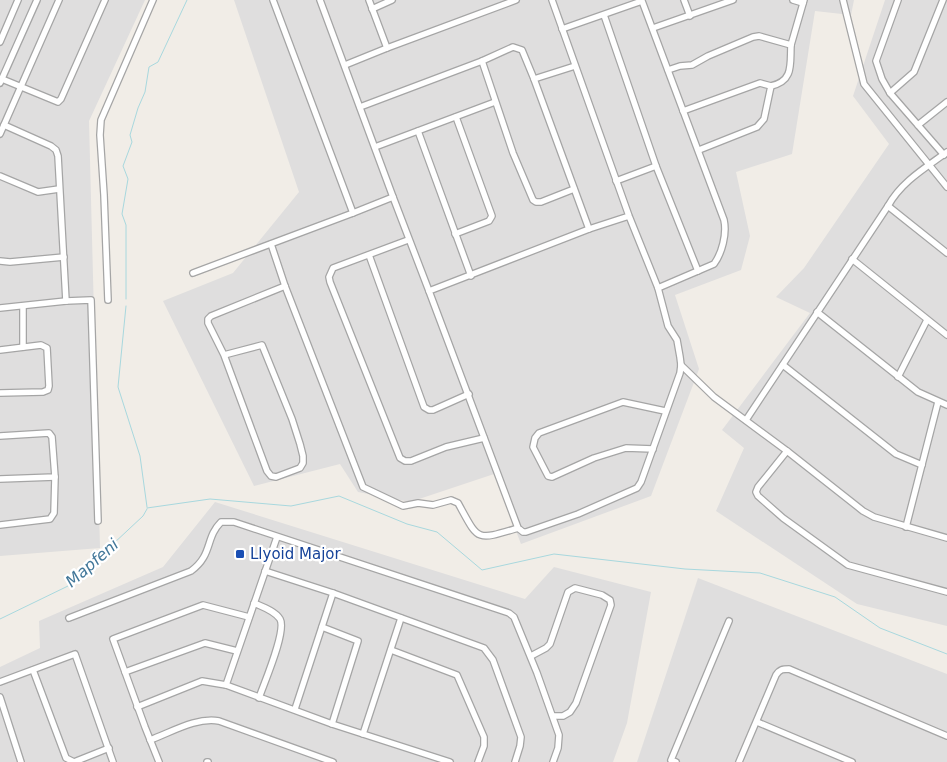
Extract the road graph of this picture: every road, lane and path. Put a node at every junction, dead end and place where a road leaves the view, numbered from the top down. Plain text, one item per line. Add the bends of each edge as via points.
1 (18, 0) edge
2 (37, 0) edge
3 (60, 0) edge
4 (105, 0) edge
5 (153, 0) edge
6 (273, 0) edge
7 (320, 0) edge
8 (369, 0) edge
9 (392, 0) edge
10 (516, 0) edge
11 (552, 0) edge
12 (684, 0) edge
13 (733, 0) edge
14 (793, 0) edge
15 (843, 0) edge
16 (898, 0) edge
17 (943, 0) edge
18 (803, 1) edge
19 (505, 2) edge
20 (372, 9) junction
21 (604, 15) junction
22 (690, 16) junction
23 (653, 28) junction
24 (562, 29) junction
25 (0, 42) edge
26 (791, 45) junction
27 (387, 48) junction
28 (482, 61) junction
29 (345, 65) junction
30 (575, 66) junction
31 (668, 70) junction
32 (534, 79) junction
33 (1, 81) edge
34 (771, 86) junction
35 (20, 87) junction
36 (890, 92) junction
37 (495, 102) junction
38 (947, 102) edge
39 (360, 107) junction
40 (683, 111) junction
41 (456, 117) junction
42 (4, 125) junction
43 (918, 125) junction
44 (418, 131) junction
45 (0, 134) edge
46 (375, 147) junction
47 (699, 150) junction
48 (945, 154) edge
49 (930, 164) junction
50 (656, 166) junction
51 (0, 176) edge
52 (616, 180) junction
53 (947, 187) edge
54 (59, 189) junction
55 (574, 189) junction
56 (393, 197) junction
57 (888, 206) junction
58 (353, 213) junction
59 (629, 216) junction
60 (589, 229) junction
61 (455, 234) junction
62 (408, 240) junction
63 (271, 244) junction
64 (947, 253) edge
65 (369, 255) junction
66 (64, 257) junction
67 (852, 259) junction
68 (0, 261) edge
69 (698, 271) junction
70 (193, 273) dead end
71 (471, 276) junction
72 (285, 286) junction
73 (658, 288) junction
74 (429, 291) junction
75 (108, 300) dead end
76 (66, 301) junction
77 (23, 306) junction
78 (0, 308) edge
79 (817, 312) junction
80 (927, 320) junction
81 (947, 335) edge
82 (23, 347) junction
83 (0, 350) edge
84 (224, 355) junction
85 (681, 365) junction
86 (783, 365) junction
87 (898, 377) junction
88 (0, 393) edge
89 (469, 394) junction
90 (938, 402) junction
91 (947, 405) edge
92 (665, 411) junction
93 (746, 420) junction
94 (0, 436) edge
95 (484, 438) junction
96 (653, 449) junction
97 (787, 451) junction
98 (922, 465) junction
99 (55, 477) junction
100 (0, 479) edge
101 (98, 521) dead end
102 (0, 524) edge
103 (906, 527) junction
104 (518, 528) junction
105 (277, 537) junction
106 (947, 538) edge
107 (265, 571) junction
108 (947, 592) edge
109 (333, 593) junction
110 (254, 603) junction
111 (70, 618) dead end
112 (249, 618) junction
113 (401, 618) junction
114 (729, 621) dead end
115 (322, 627) junction
116 (391, 650) junction
117 (237, 651) junction
118 (531, 656) junction
119 (33, 670) junction
120 (125, 672) junction
121 (0, 682) edge
122 (226, 685) junction
123 (0, 697) edge
124 (259, 698) junction
125 (137, 706) junction
126 (295, 709) junction
127 (553, 716) junction
128 (757, 722) junction
129 (332, 724) junction
130 (363, 734) junction
131 (947, 736) edge
132 (150, 740) junction
133 (109, 748) junction
134 (312, 755) junction
135 (21, 762) edge
136 (114, 762) edge
137 (159, 762) edge
138 (310, 762) edge
139 (333, 762) edge
140 (450, 762) edge
141 (478, 762) edge
142 (515, 762) edge
143 (553, 762) edge
144 (676, 762) edge
145 (739, 762) edge
146 (852, 762) edge

1 - 25 street
2 - 33 street
3 - 35 street
4 - 35 street via 61,100 54,101
5 - 75 street via 101,120
6 - 58 street
7 - 29 street
8 - 20 street
9 - 20 street
10 - 19 street
11 - 24 street
12 - 22 street
13 - 22 street
14 - 18 street
15 - 49 street via 864,84
16 - 36 street via 876,61
17 - 36 street via 914,72
18 - 26 street
19 - 27 street
20 - 27 street
21 - 23 street via 642,1
21 - 24 street
21 - 50 street
22 - 23 street
23 - 31 street
24 - 30 street
26 - 31 street via 753,37 692,65
26 - 34 street via 790,72 782,82
27 - 29 street
28 - 32 street via 518,47
28 - 37 street
28 - 39 street
29 - 39 street
30 - 32 street
30 - 52 street
31 - 40 street
32 - 55 street
33 - 35 street
34 - 40 street via 760,83
34 - 47 street via 764,119 757,127
35 - 42 street
36 - 43 street
37 - 41 street
37 - 55 street via 533,200 541,202
38 - 43 street
39 - 46 street
40 - 47 street
41 - 44 street
41 - 61 street via 492,216 489,222
42 - 45 street
42 - 54 street via 56,150
43 - 48 street
44 - 46 street
44 - 61 street
46 - 56 street
47 - 69 street via 726,232 714,264
48 - 49 street
49 - 53 street
49 - 57 street via 893,196
50 - 52 street
50 - 69 street
51 - 54 street via 38,192
52 - 59 street
54 - 66 street
55 - 60 street
56 - 58 street
56 - 62 street
57 - 64 street
57 - 67 street
58 - 63 street
59 - 60 street
59 - 73 street
60 - 71 street
61 - 71 street
62 - 65 street
62 - 74 street
63 - 70 street
63 - 72 street
65 - 89 street via 424,406 433,410
65 - 95 street via 333,268 329,277 400,458 405,462 411,461
66 - 68 street
66 - 76 street
67 - 79 street
67 - 80 street
69 - 73 street
71 - 74 street
72 - 84 street via 208,319
72 - 104 street via 363,487 402,506 454,500 476,534 481,536
73 - 85 street via 668,326 677,340
74 - 89 street
76 - 77 street
76 - 101 street via 91,300
77 - 78 street
77 - 82 street
79 - 86 street
79 - 87 street
80 - 81 street
80 - 87 street
82 - 83 street
82 - 88 street via 41,345 47,348 48,390
84 - 84 street via 267,471 276,477 300,468 303,462 300,444 262,344
85 - 92 street
85 - 93 street via 714,397
86 - 93 street
86 - 98 street via 896,454
87 - 90 street
89 - 95 street
90 - 91 street
90 - 98 street
92 - 96 street
92 - 96 street via 624,402 539,434 533,442 548,476 626,448
93 - 97 street
94 - 99 street via 49,433
95 - 104 street
96 - 104 street via 637,488 526,532
97 - 103 street via 863,511
97 - 108 street via 758,487 758,496 848,565
98 - 103 street
99 - 100 street
99 - 102 street via 54,513 50,519
103 - 106 street
105 - 107 street
105 - 111 street via 234,522 221,522 204,559 191,571
105 - 118 street via 509,614 516,620
107 - 109 street
107 - 110 street
109 - 113 street
109 - 115 street
110 - 112 street
110 - 124 street via 278,616 283,625
112 - 117 street
112 - 120 street via 203,605 113,639
113 - 116 street
113 - 142 street via 475,644 490,654 521,737
114 - 144 street via 671,760
115 - 126 street
115 - 129 street via 358,642
116 - 130 street
116 - 141 street via 457,675 484,737
117 - 120 street via 205,643
117 - 122 street
118 - 127 street
118 - 127 street via 546,648 552,640 568,592 575,588 610,600 611,605 576,703 563,716
119 - 121 street
119 - 133 street via 66,758 74,762
119 - 133 street via 75,654
120 - 125 street
122 - 124 street
122 - 125 street via 202,681
123 - 135 street
124 - 126 street
125 - 132 street
126 - 129 street
127 - 143 street via 559,741
128 - 131 street via 776,675 783,669
128 - 145 street
128 - 146 street
129 - 130 street
130 - 140 street
132 - 134 street via 211,720
132 - 137 street
133 - 136 street
134 - 138 street
134 - 139 street

